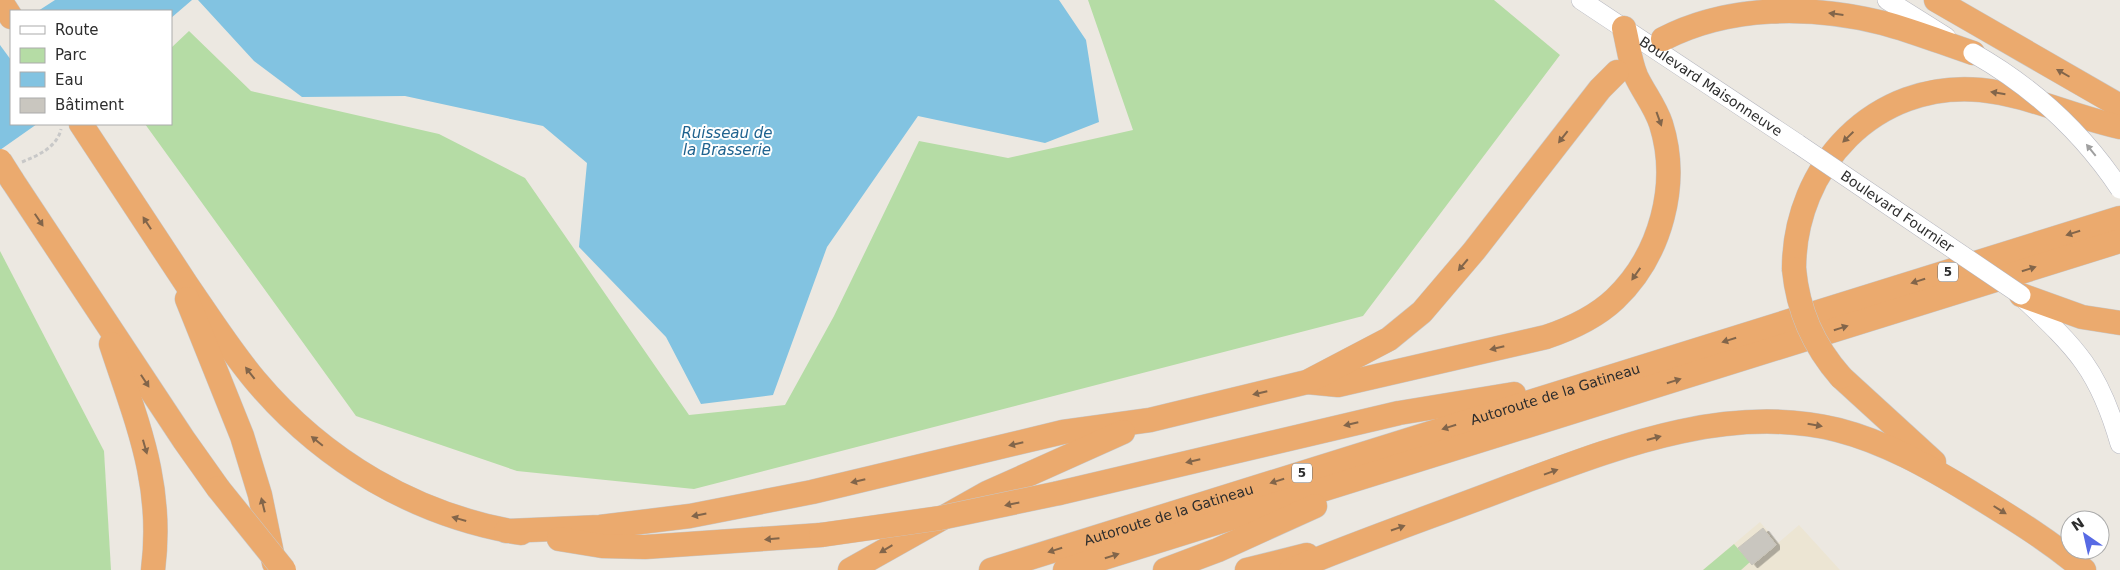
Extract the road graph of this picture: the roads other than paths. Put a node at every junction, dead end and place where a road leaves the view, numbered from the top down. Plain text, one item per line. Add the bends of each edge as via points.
1 (0, 0) edge
2 (1581, 0) edge
3 (1887, 0) edge
4 (1936, 0) edge
5 (10, 15) edge
6 (1624, 28) junction
7 (1930, 33) junction
8 (1663, 39) dead end
9 (1973, 53) joint
10 (1616, 72) dead end
11 (2120, 106) edge
12 (83, 127) edge
13 (2120, 127) edge
14 (1798, 144) joint
15 (9, 169) edge
16 (2120, 190) edge
17 (2120, 218) edge
18 (2120, 241) edge
19 (174, 264) junction
20 (2021, 295) junction
21 (100, 311) junction
22 (2120, 323) edge
23 (1612, 377) junction
24 (1307, 382) junction
25 (1150, 420) junction
26 (2120, 444) edge
27 (1400, 466) junction
28 (1958, 485) junction
29 (506, 531) junction
30 (1352, 544) junction
31 (154, 570) edge
32 (275, 570) edge
33 (284, 570) edge
34 (850, 570) edge
35 (991, 570) edge
36 (1065, 570) edge
37 (1165, 570) edge
38 (1248, 570) edge
39 (1292, 570) edge
40 (2084, 570) edge

1 - 5 highway
2 - 6 main road
3 - 7 main road
11 -> 4 highway
6 - 14 main road, Boulevard Maisonneuve
6 -> 24 highway via 1636,76 1661,124 1668,161 1665,207 1657,236 1646,259 1624,290 1594,315 1546,337 1338,385
7 -> 8 highway via 1858,18 1786,11 1718,19
7 - 9 highway
16 -> 9 main road, bridge via 2092,151 2053,110
10 -> 24 highway via 1422,312 1382,343
19 -> 12 highway
13 -> 28 highway, bridge via 2026,99 1979,90 1934,93 1896,105 1852,134 1820,171 1805,202 1798,223 1794,269 1801,309 1809,329 1841,377
14 - 20 main road, Boulevard Fournier, bridge
15 -> 21 highway
17 -> 23 highway, Autoroute de la Gatineau / 5
27 -> 18 highway, Autoroute de la Gatineau / 5
29 -> 19 highway via 453,517 404,497 356,470 319,443 254,379
32 -> 19 highway via 264,512 244,442
20 - 22 highway via 2082,317
20 - 26 main road, Boulevard Fournier via 2067,339 2090,368 2107,401
21 -> 31 highway via 150,467 156,517
21 -> 33 highway, bridge via 188,446
23 -> 29 highway, bridge via 1399,413 940,518 821,535 702,544 602,546
23 -> 35 highway, Autoroute de la Gatineau / 5
24 -> 25 highway
25 -> 29 highway via 1063,432 831,487 690,516 600,528
25 -> 34 highway via 987,494
36 -> 27 highway, Autoroute de la Gatineau / 5
27 - 37 highway via 1218,550
30 -> 28 highway via 1607,452 1682,431 1731,423 1789,422 1840,430 1879,443
28 -> 40 highway via 2028,528
30 - 38 highway
30 - 39 highway

